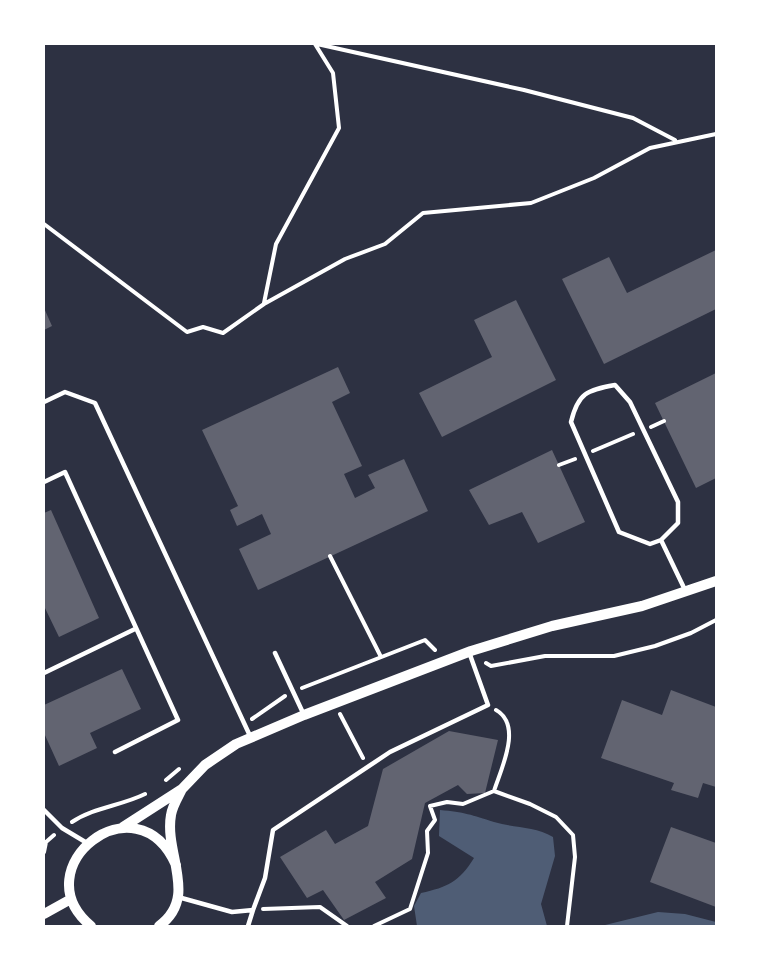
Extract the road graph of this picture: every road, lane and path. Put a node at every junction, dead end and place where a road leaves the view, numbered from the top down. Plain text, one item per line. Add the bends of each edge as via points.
1 (316, 44) edge
2 (717, 134) edge
3 (676, 140) junction
4 (44, 224) edge
5 (264, 304) junction
6 (44, 402) edge
7 (664, 421) dead end
8 (644, 430) junction
9 (585, 455) junction
10 (559, 465) dead end
11 (44, 482) edge
12 (661, 540) junction
13 (330, 556) dead end
14 (717, 581) edge
15 (686, 593) junction
16 (717, 620) edge
17 (135, 629) junction
18 (470, 651) junction
19 (275, 653) dead end
20 (381, 657) dead end
21 (44, 673) edge
22 (335, 704) junction
23 (488, 705) junction
24 (304, 715) junction
25 (251, 738) junction
26 (115, 752) dead end
27 (368, 766) junction
28 (182, 789) junction
29 (494, 791) junction
30 (44, 810) edge
31 (123, 827) junction
32 (87, 843) junction
33 (176, 865) junction
34 (178, 897) junction
35 (71, 899) junction
36 (254, 910) junction
37 (77, 913) junction
38 (44, 914) edge
39 (80, 927) edge
40 (91, 927) edge
41 (159, 927) edge
42 (248, 927) edge
43 (347, 927) edge
44 (374, 927) edge
45 (567, 927) edge

1 - 3 path via 633,118
1 - 5 path via 333,73 339,128 276,244
2 - 3 path
3 - 5 path via 650,148 594,178 531,203 423,213 385,244 345,259
4 - 5 path via 187,332 203,327 223,333
6 - 25 lane via 65,392 95,403
7 - 8 path
8 - 9 path
8 - 9 lane via 630,402 615,385 592,389 575,403 571,422
8 - 12 lane via 678,502 678,523
9 - 10 path
9 - 12 lane via 620,532 650,544
11 - 17 lane via 65,472
12 - 15 lane
13 - 20 path
14 - 15 street
15 - 18 street
16 - 18 path via 664,643 614,656 545,656 491,666
17 - 21 lane
17 - 26 lane via 177,720
18 - 22 street
18 - 23 lane
19 - 24 lane
22 - 24 street
22 - 27 path
23 - 27 lane
23 - 29 path via 503,714 510,725
24 - 25 street
25 - 28 street via 205,765
27 - 36 lane via 273,830 265,878
28 - 31 street
28 - 33 street via 171,814 170,838
29 - 44 path via 463,804 430,806 435,820 427,831 428,854 410,909
29 - 45 path via 556,817 573,835 575,857
30 - 32 lane via 62,828
31 - 32 street via 110,829
31 - 33 street via 151,834
32 - 35 street via 74,862 69,879
33 - 34 street
34 - 36 lane via 232,912
34 - 41 street
35 - 37 street
35 - 38 street
36 - 42 lane
36 - 43 path via 320,907
37 - 39 street
37 - 40 street

